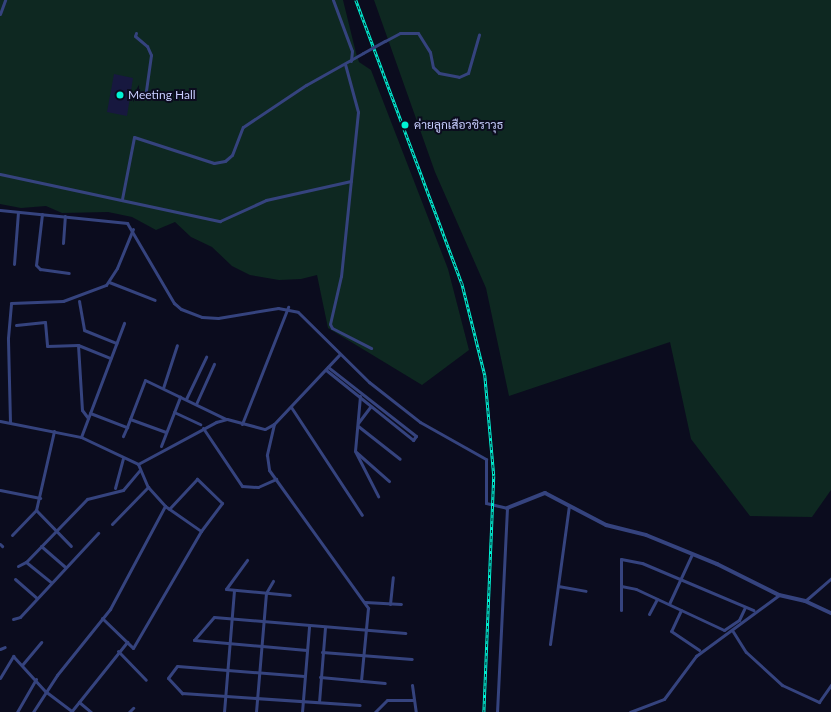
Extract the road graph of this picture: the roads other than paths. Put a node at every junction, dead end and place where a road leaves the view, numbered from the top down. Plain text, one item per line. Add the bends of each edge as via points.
1 (5, 0) edge
2 (333, 0) edge
3 (0, 14) edge
4 (136, 33) dead end
5 (479, 35) dead end
6 (351, 60) junction
7 (345, 64) junction
8 (146, 92) dead end
9 (0, 174) edge
10 (351, 181) junction
11 (122, 199) junction
12 (0, 210) edge
13 (18, 212) junction
14 (42, 214) junction
15 (65, 216) junction
16 (132, 229) junction
17 (63, 243) dead end
18 (14, 264) dead end
19 (69, 273) dead end
20 (108, 282) junction
21 (155, 300) dead end
22 (79, 301) dead end
23 (288, 307) junction
24 (124, 323) dead end
25 (16, 325) dead end
26 (117, 343) junction
27 (78, 345) junction
28 (178, 345) dead end
29 (371, 348) dead end
30 (339, 355) junction
31 (111, 358) junction
32 (206, 358) dead end
33 (214, 364) dead end
34 (328, 367) junction
35 (326, 370) junction
36 (163, 388) junction
37 (362, 393) junction
38 (180, 397) junction
39 (359, 397) junction
40 (186, 399) junction
41 (373, 403) junction
42 (196, 404) junction
43 (291, 406) junction
44 (371, 406) junction
45 (174, 412) junction
46 (90, 413) junction
47 (88, 418) junction
48 (130, 419) junction
49 (227, 419) junction
50 (0, 421) edge
51 (397, 421) junction
52 (10, 422) junction
53 (200, 424) dead end
54 (242, 424) junction
55 (274, 424) junction
56 (358, 424) junction
57 (394, 425) junction
58 (127, 427) junction
59 (203, 428) junction
60 (54, 430) junction
61 (166, 432) junction
62 (123, 436) dead end
63 (81, 437) junction
64 (161, 446) dead end
65 (355, 451) junction
66 (123, 458) junction
67 (400, 459) dead end
68 (138, 464) junction
69 (139, 471) junction
70 (276, 479) junction
71 (389, 481) dead end
72 (148, 487) junction
73 (115, 488) dead end
74 (0, 490) edge
75 (378, 496) dead end
76 (40, 498) junction
77 (165, 506) junction
78 (569, 506) junction
79 (507, 508) junction
80 (169, 509) junction
81 (36, 510) junction
82 (362, 515) dead end
83 (112, 524) dead end
84 (201, 530) junction
85 (55, 531) junction
86 (98, 533) dead end
87 (12, 535) dead end
88 (41, 546) junction
89 (71, 546) dead end
90 (692, 554) junction
91 (247, 560) dead end
92 (26, 562) junction
93 (18, 566) dead end
94 (65, 567) junction
95 (393, 576) dead end
96 (831, 578) edge
97 (15, 579) dead end
98 (680, 579) junction
99 (274, 581) dead end
100 (51, 582) junction
101 (558, 586) junction
102 (621, 586) junction
103 (234, 590) junction
104 (586, 591) dead end
105 (266, 593) junction
106 (290, 595) dead end
107 (780, 595) junction
108 (37, 598) junction
109 (657, 598) junction
110 (805, 601) junction
111 (365, 602) junction
112 (390, 604) junction
113 (401, 604) dead end
114 (669, 604) junction
115 (745, 607) junction
116 (621, 610) dead end
117 (681, 610) junction
118 (753, 610) dead end
119 (831, 613) edge
120 (649, 614) dead end
121 (102, 618) junction
122 (232, 618) junction
123 (14, 619) dead end
124 (264, 620) junction
125 (309, 626) junction
126 (325, 627) junction
127 (366, 630) junction
128 (732, 630) junction
129 (405, 634) dead end
130 (41, 642) dead end
131 (126, 642) junction
132 (230, 643) junction
133 (550, 644) dead end
134 (262, 645) junction
135 (5, 648) dead end
136 (0, 649) edge
137 (306, 650) junction
138 (699, 650) dead end
139 (118, 651) junction
140 (322, 652) junction
141 (364, 655) junction
142 (412, 659) dead end
143 (22, 665) junction
144 (228, 669) junction
145 (260, 670) junction
146 (304, 676) junction
147 (320, 677) junction
148 (0, 678) edge
149 (36, 679) junction
150 (146, 680) dead end
151 (362, 681) junction
152 (385, 683) dead end
153 (412, 685) dead end
154 (831, 685) edge
155 (45, 691) junction
156 (226, 695) junction
157 (257, 698) junction
158 (414, 700) junction
159 (303, 701) junction
160 (79, 702) junction
161 (319, 702) junction
162 (360, 706) dead end
163 (133, 708) dead end
164 (72, 711) edge
165 (17, 712) edge
166 (33, 712) edge
167 (91, 712) edge
168 (129, 712) edge
169 (224, 712) edge
170 (256, 712) edge
171 (302, 712) edge
172 (375, 712) edge
173 (416, 712) edge
174 (497, 712) edge
175 (630, 712) edge

1 - 3 street
2 - 6 street via 352,51
4 - 8 street via 135,36 147,46 151,55
5 - 6 street, bridge via 468,73 459,77 439,73 433,67 430,52 418,33 404,32
6 - 7 street
7 - 10 street via 358,105
7 - 11 street via 306,85 243,127 232,155 225,161 214,163 134,137
9 - 11 street
10 - 11 street via 266,200 220,221
10 - 29 street via 341,276 330,324 332,328
12 - 13 street
13 - 14 street
13 - 18 street
14 - 15 street
14 - 19 street via 36,265 40,269
15 - 16 street via 117,220 127,223
15 - 17 street
16 - 20 street
16 - 23 street via 174,303 190,314 218,318
20 - 21 street
20 - 52 street via 63,301 11,303 8,338
22 - 26 street via 84,330
23 - 30 street via 313,325
23 - 54 street
24 - 26 street
25 - 27 street via 44,322 47,346
26 - 31 street
27 - 31 street
27 - 47 street via 82,410
28 - 36 street
30 - 34 street
30 - 79 street via 420,422 486,459 486,502 489,506
31 - 46 street
32 - 40 street
33 - 42 street
34 - 35 street
34 - 37 street
35 - 39 street
35 - 43 street
36 - 38 street
36 - 48 street via 145,380
37 - 39 street
37 - 41 street
38 - 40 street
38 - 45 street
39 - 44 street
39 - 56 street
40 - 42 street
41 - 44 street
41 - 51 street
42 - 49 street
43 - 55 street
43 - 82 street
44 - 56 street
44 - 57 street
45 - 53 street
45 - 61 street
46 - 47 street
46 - 58 street
47 - 63 street
48 - 58 street
48 - 61 street
49 - 54 street
49 - 59 street
50 - 52 street
51 - 57 street
51 - 57 street via 416,436 413,440
52 - 60 street
54 - 55 street via 264,429
55 - 70 street via 267,463
56 - 65 street
56 - 67 street
58 - 62 street
59 - 68 street
59 - 70 street via 242,486 258,487
60 - 63 street
60 - 76 street
61 - 64 street
63 - 66 street
65 - 71 street
65 - 75 street
66 - 68 street
66 - 73 street
68 - 69 street
69 - 72 street
69 - 85 street via 123,490 86,499
70 - 111 street
72 - 77 street
72 - 83 street
74 - 76 street
76 - 81 street
77 - 80 street
77 - 121 street via 114,602
78 - 79 street via 545,493
78 - 90 street via 606,525 646,535
78 - 101 street
79 - 174 street
80 - 84 street
80 - 84 street via 199,479 222,503
81 - 85 street
81 - 87 street
84 - 131 street via 133,648
85 - 88 street
85 - 89 street
86 - 94 street
88 - 92 street
88 - 94 street
90 - 98 street
90 - 107 street
91 - 103 street via 226,589
92 - 93 street
92 - 100 street
94 - 100 street
95 - 112 street
96 - 110 street
97 - 108 street
98 - 102 street via 642,563 621,559
98 - 114 street
98 - 115 street
99 - 105 street
100 - 108 street
101 - 104 street
101 - 133 street
102 - 109 street via 636,588
102 - 116 street
103 - 105 street
103 - 122 street
105 - 106 street
105 - 124 street
107 - 110 street
107 - 128 street
108 - 123 street via 20,617
109 - 114 street
109 - 120 street
110 - 119 street
111 - 112 street
111 - 127 street via 368,608
112 - 113 street
114 - 117 street
115 - 117 street via 738,620 724,630
115 - 118 street
117 - 138 street via 671,631
121 - 131 street
121 - 155 street
122 - 124 street
122 - 132 street
122 - 132 street via 214,617 194,640
124 - 125 street
124 - 134 street
125 - 126 street
125 - 137 street
126 - 127 street
126 - 140 street
127 - 129 street
127 - 141 street
128 - 154 street via 746,652 782,685 819,702
128 - 175 street via 696,656 664,699
130 - 143 street
131 - 139 street
132 - 134 street
132 - 144 street
134 - 137 street
134 - 145 street
135 - 136 street
137 - 146 street
139 - 150 street
139 - 160 street
140 - 141 street
140 - 147 street
141 - 142 street
141 - 151 street
143 - 148 street via 13,656
143 - 149 street
144 - 145 street
144 - 156 street
144 - 156 street via 177,666 168,678 182,693
145 - 146 street
145 - 157 street
146 - 159 street
147 - 151 street
147 - 161 street
149 - 155 street
149 - 165 street
151 - 152 street
153 - 158 street
155 - 164 street
155 - 166 street
156 - 157 street
156 - 169 street
157 - 159 street
157 - 170 street
158 - 172 street via 387,700
158 - 173 street
159 - 161 street
159 - 171 street
160 - 164 street
160 - 167 street
161 - 162 street
163 - 168 street

